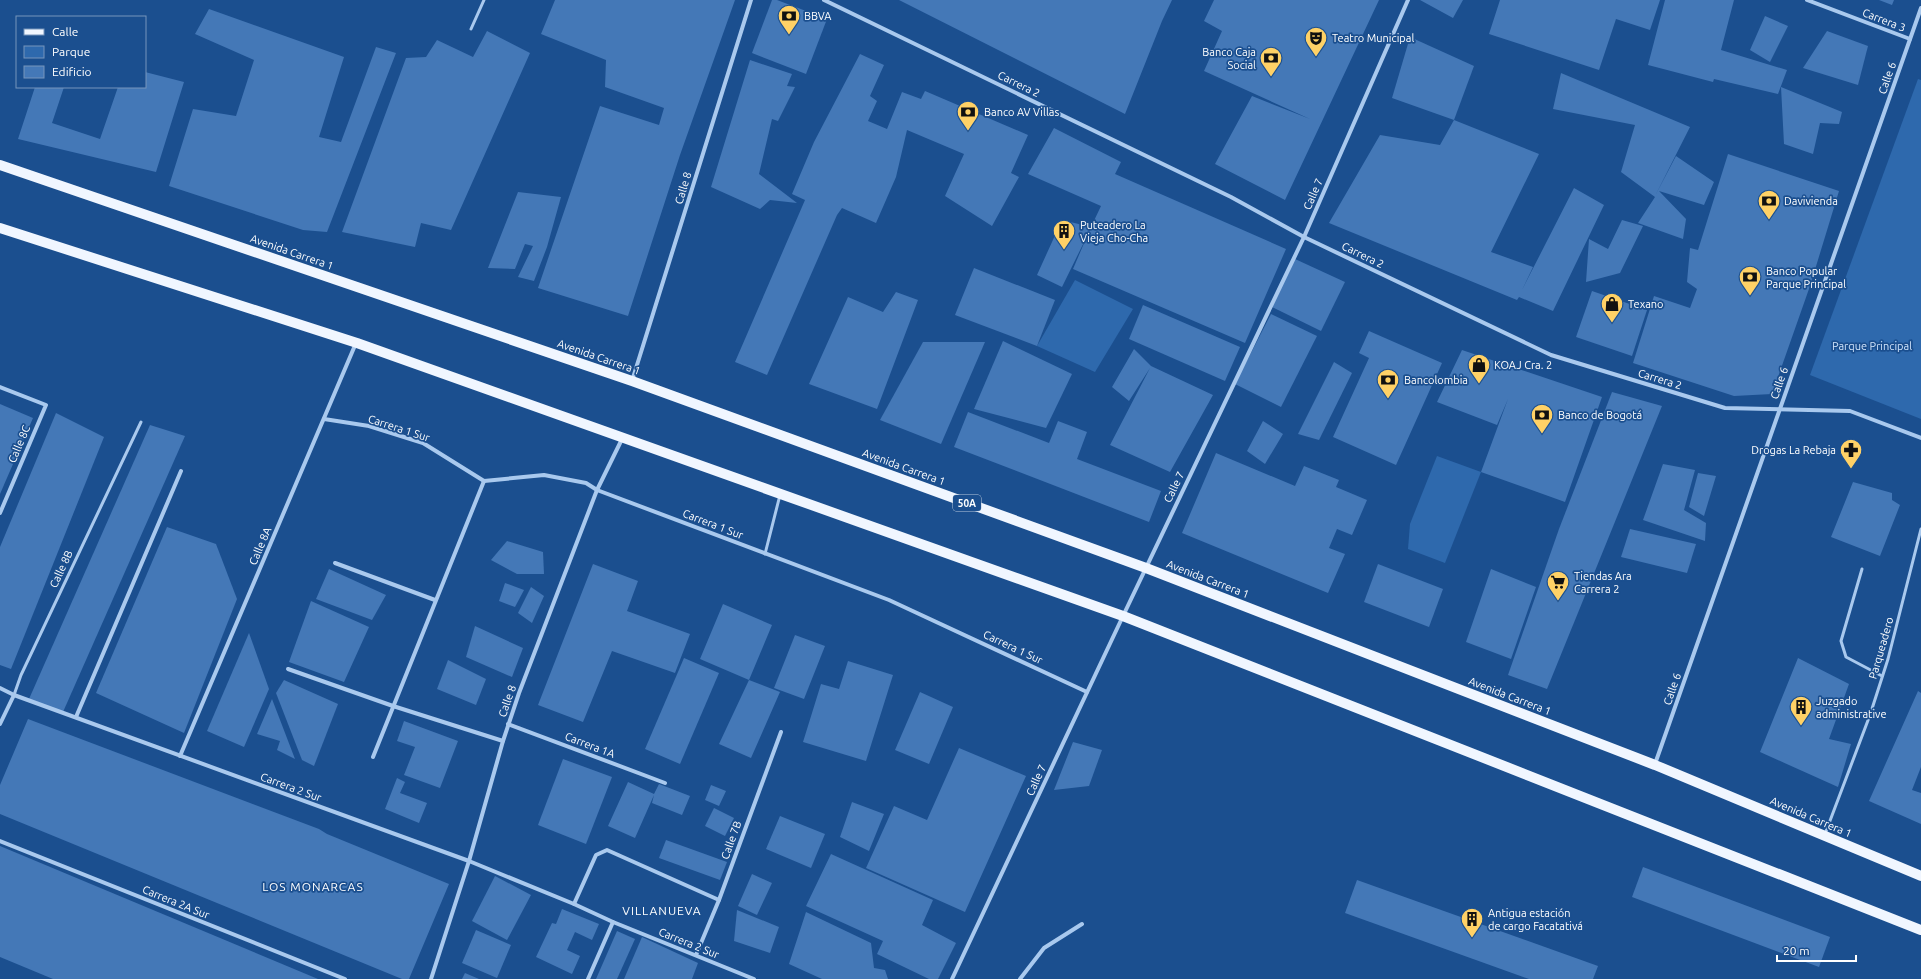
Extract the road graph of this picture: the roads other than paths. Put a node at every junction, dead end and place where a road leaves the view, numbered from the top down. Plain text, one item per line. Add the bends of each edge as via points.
1 (484, 0) edge
2 (751, 0) edge
3 (824, 0) edge
4 (1408, 0) edge
5 (1807, 0) edge
6 (1921, 8) edge
7 (471, 29) dead end
8 (1910, 39) junction
9 (0, 165) edge
10 (0, 228) edge
11 (1304, 237) junction
12 (357, 342) junction
13 (632, 381) junction
14 (0, 387) edge
15 (1780, 410) junction
16 (324, 419) junction
17 (141, 422) dead end
18 (623, 437) junction
19 (1921, 438) edge
20 (181, 471) dead end
21 (484, 481) junction
22 (597, 490) junction
23 (781, 493) junction
24 (0, 513) edge
25 (1921, 529) edge
26 (765, 554) junction
27 (335, 563) dead end
28 (1146, 568) junction
29 (1862, 569) dead end
30 (436, 600) junction
31 (1123, 616) junction
32 (288, 669) dead end
33 (1882, 676) junction
34 (0, 688) edge
35 (1087, 692) junction
36 (14, 695) junction
37 (393, 706) junction
38 (76, 717) junction
39 (0, 724) edge
40 (508, 724) junction
41 (781, 732) dead end
42 (503, 741) junction
43 (180, 756) junction
44 (373, 757) dead end
45 (1655, 765) junction
46 (665, 783) dead end
47 (1824, 836) junction
48 (0, 841) edge
49 (469, 861) junction
50 (1921, 876) edge
51 (719, 900) junction
52 (574, 904) junction
53 (613, 922) junction
54 (1082, 924) dead end
55 (1921, 930) edge
56 (696, 955) junction
57 (345, 979) edge
58 (430, 979) edge
59 (588, 979) edge
60 (754, 979) edge
61 (952, 979) edge
62 (1020, 979) edge

1 - 7 lane
2 - 13 street, Calle 8
3 - 11 street, Carrera 2 via 1231,197
4 - 11 street, Calle 7
5 - 8 street, Carrera 3
6 - 8 street, Calle 6
8 - 15 street, Calle 6
9 - 13 main road, Avenida Carrera 1 / 50A
10 - 12 main road
11 - 15 street, Carrera 2 via 1551,355 1725,408
11 - 28 street, Calle 7
12 - 16 street, Calle 8A
12 - 18 main road
13 - 28 main road, Avenida Carrera 1 / 50A
14 - 24 street, Calle 8C via 46,405
15 - 19 street, Carrera 2 via 1850,411
15 - 45 street, Calle 6
16 - 21 street, Carrera 1 Sur via 369,426 423,443
16 - 43 street, Calle 8A
17 - 36 lane, Calle 8B via 21,675
18 - 22 street, Calle 8
18 - 23 main road
20 - 38 street
21 - 22 street, Carrera 1 Sur via 544,474 586,483
21 - 30 street
22 - 26 street, Carrera 1 Sur
22 - 40 street, Calle 8
23 - 26 lane
23 - 31 main road
25 - 33 lane, Parqueadero
26 - 35 street, Carrera 1 Sur via 889,600
27 - 30 street
28 - 31 street, Calle 7
28 - 45 main road, Avenida Carrera 1 / 50A
29 - 33 lane via 1842,641 1846,657
30 - 37 street
31 - 35 street, Calle 7
31 - 55 main road
32 - 37 street
33 - 47 lane, Parqueadero via 1870,715
34 - 36 street, Carrera 2 Sur
35 - 61 street, Calle 7
36 - 38 street, Carrera 2 Sur
36 - 39 street, Calle 8B
37 - 42 street
37 - 44 street
38 - 43 street, Carrera 2 Sur
40 - 42 street, Calle 8
40 - 46 street, Carrera 1A
41 - 51 street, Calle 7B
42 - 49 street, Calle 8
43 - 49 street, Carrera 2 Sur
45 - 47 main road, Avenida Carrera 1 / 50A
47 - 50 main road, Avenida Carrera 1 / 50A
48 - 57 street, Carrera 2A Sur
49 - 52 street, Carrera 2 Sur
49 - 58 street, Calle 8
51 - 52 street via 607,850 596,855
51 - 56 street, Calle 7B
52 - 53 street, Carrera 2 Sur
53 - 56 street, Carrera 2 Sur
53 - 59 street
54 - 62 street via 1044,948
56 - 60 street, Carrera 2 Sur

